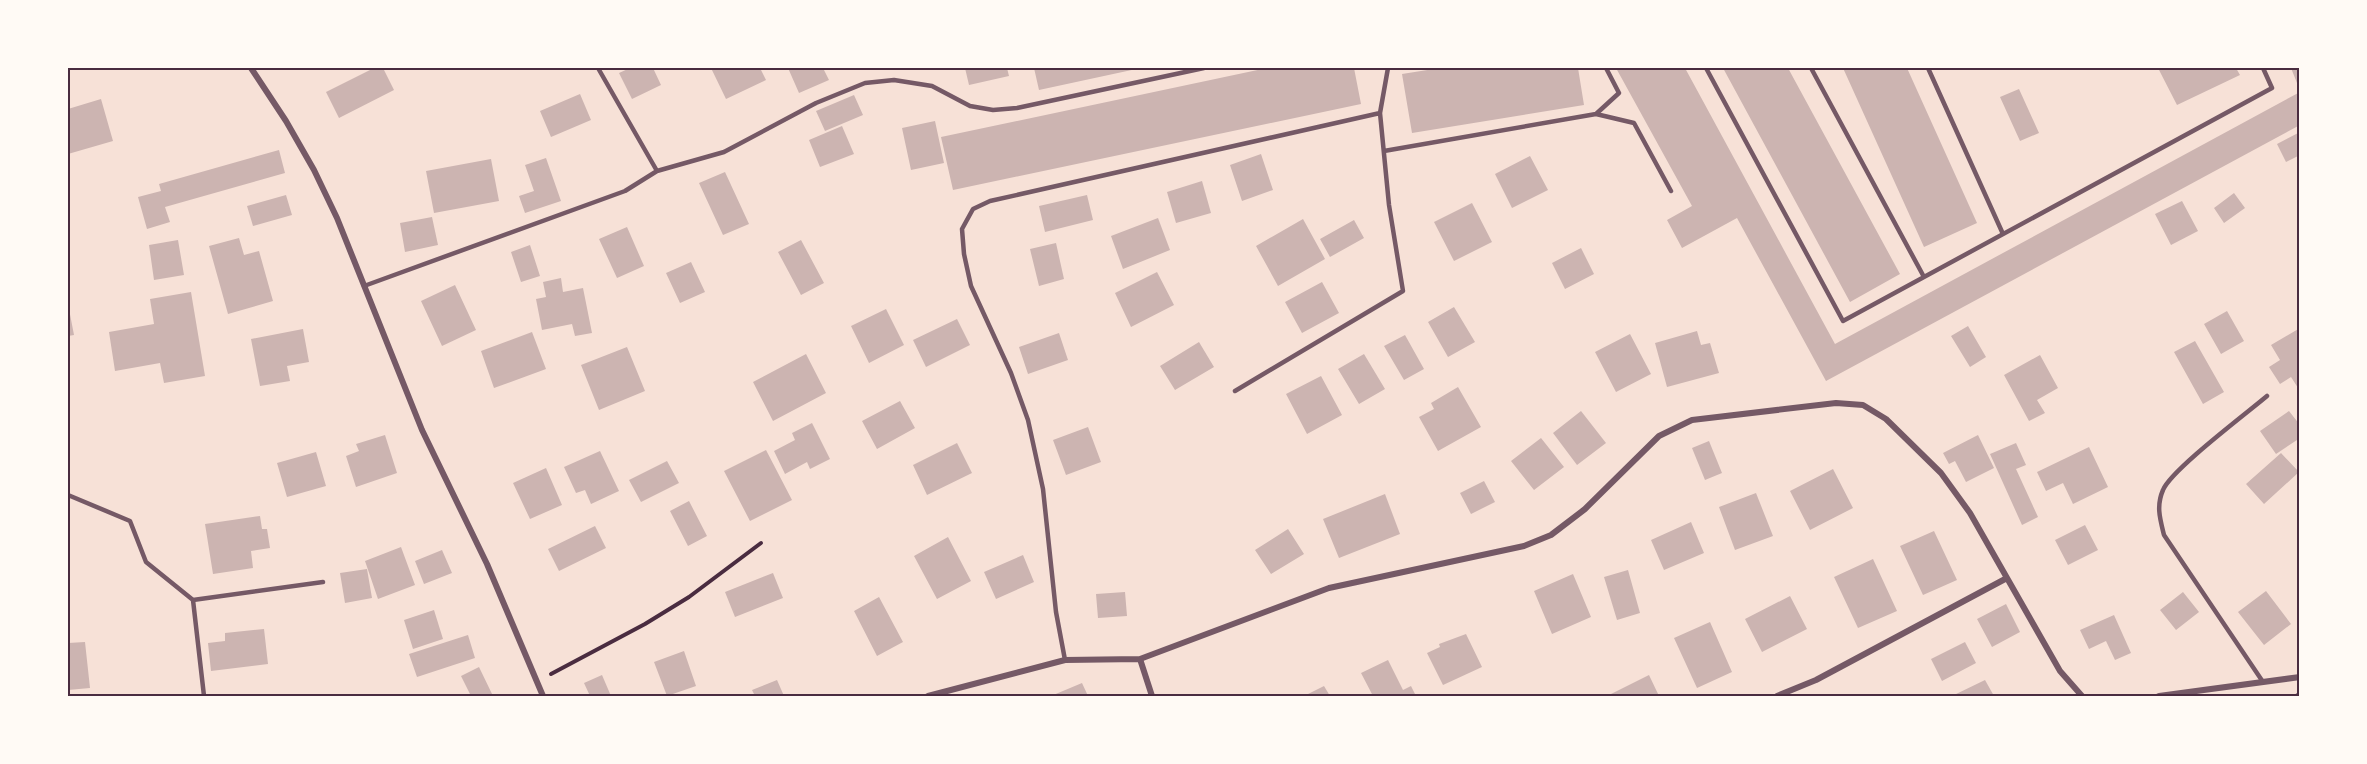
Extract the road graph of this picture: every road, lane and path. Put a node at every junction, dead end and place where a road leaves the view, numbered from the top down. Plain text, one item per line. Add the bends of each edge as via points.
1 (251, 68) edge
2 (598, 68) edge
3 (1204, 68) edge
4 (1388, 68) edge
5 (1606, 68) edge
6 (1706, 68) edge
7 (1811, 68) edge
8 (1928, 68) edge
9 (2263, 68) edge
10 (1380, 113) junction
11 (1596, 114) junction
12 (1384, 151) junction
13 (657, 171) junction
14 (1671, 190) dead end
15 (2003, 234) junction
16 (1924, 277) junction
17 (364, 286) junction
18 (1235, 391) dead end
19 (2267, 396) dead end
20 (68, 495) edge
21 (760, 543) dead end
22 (2007, 578) junction
23 (324, 582) dead end
24 (193, 600) junction
25 (1140, 659) junction
26 (1065, 660) junction
27 (2300, 677) edge
28 (537, 681) junction
29 (2263, 682) junction
30 (204, 696) edge
31 (543, 696) edge
32 (928, 696) edge
33 (1152, 696) edge
34 (1777, 696) edge
35 (2082, 696) edge
36 (2159, 696) edge

1 - 17 street via 314,170
2 - 13 lane
3 - 13 lane via 993,110 970,106 932,86 894,80 865,83 816,103 724,152
4 - 10 lane
5 - 11 lane via 1619,93
6 - 16 lane via 1843,321
7 - 16 lane
8 - 15 lane
9 - 15 lane via 2272,88
10 - 12 lane
10 - 26 lane via 990,201 973,209 962,229 968,275 1028,420 1043,489
11 - 12 lane
11 - 14 lane via 1634,123
12 - 18 lane via 1403,291
13 - 17 lane via 625,191
15 - 16 lane
17 - 28 street via 422,430 488,564
19 - 29 lane via 2180,469 2163,488 2158,511 2164,535
20 - 24 lane via 130,521 146,562
21 - 28 path via 689,597
22 - 25 street via 1970,513 1941,473 1886,419 1863,405 1836,403 1692,420 1659,436 1585,509 1551,535 1496,554 1329,588
22 - 34 street via 1816,680
22 - 35 street via 2060,671
23 - 24 lane
24 - 30 lane
25 - 26 street
25 - 33 street
26 - 32 street
27 - 29 street
28 - 31 street
29 - 36 street

